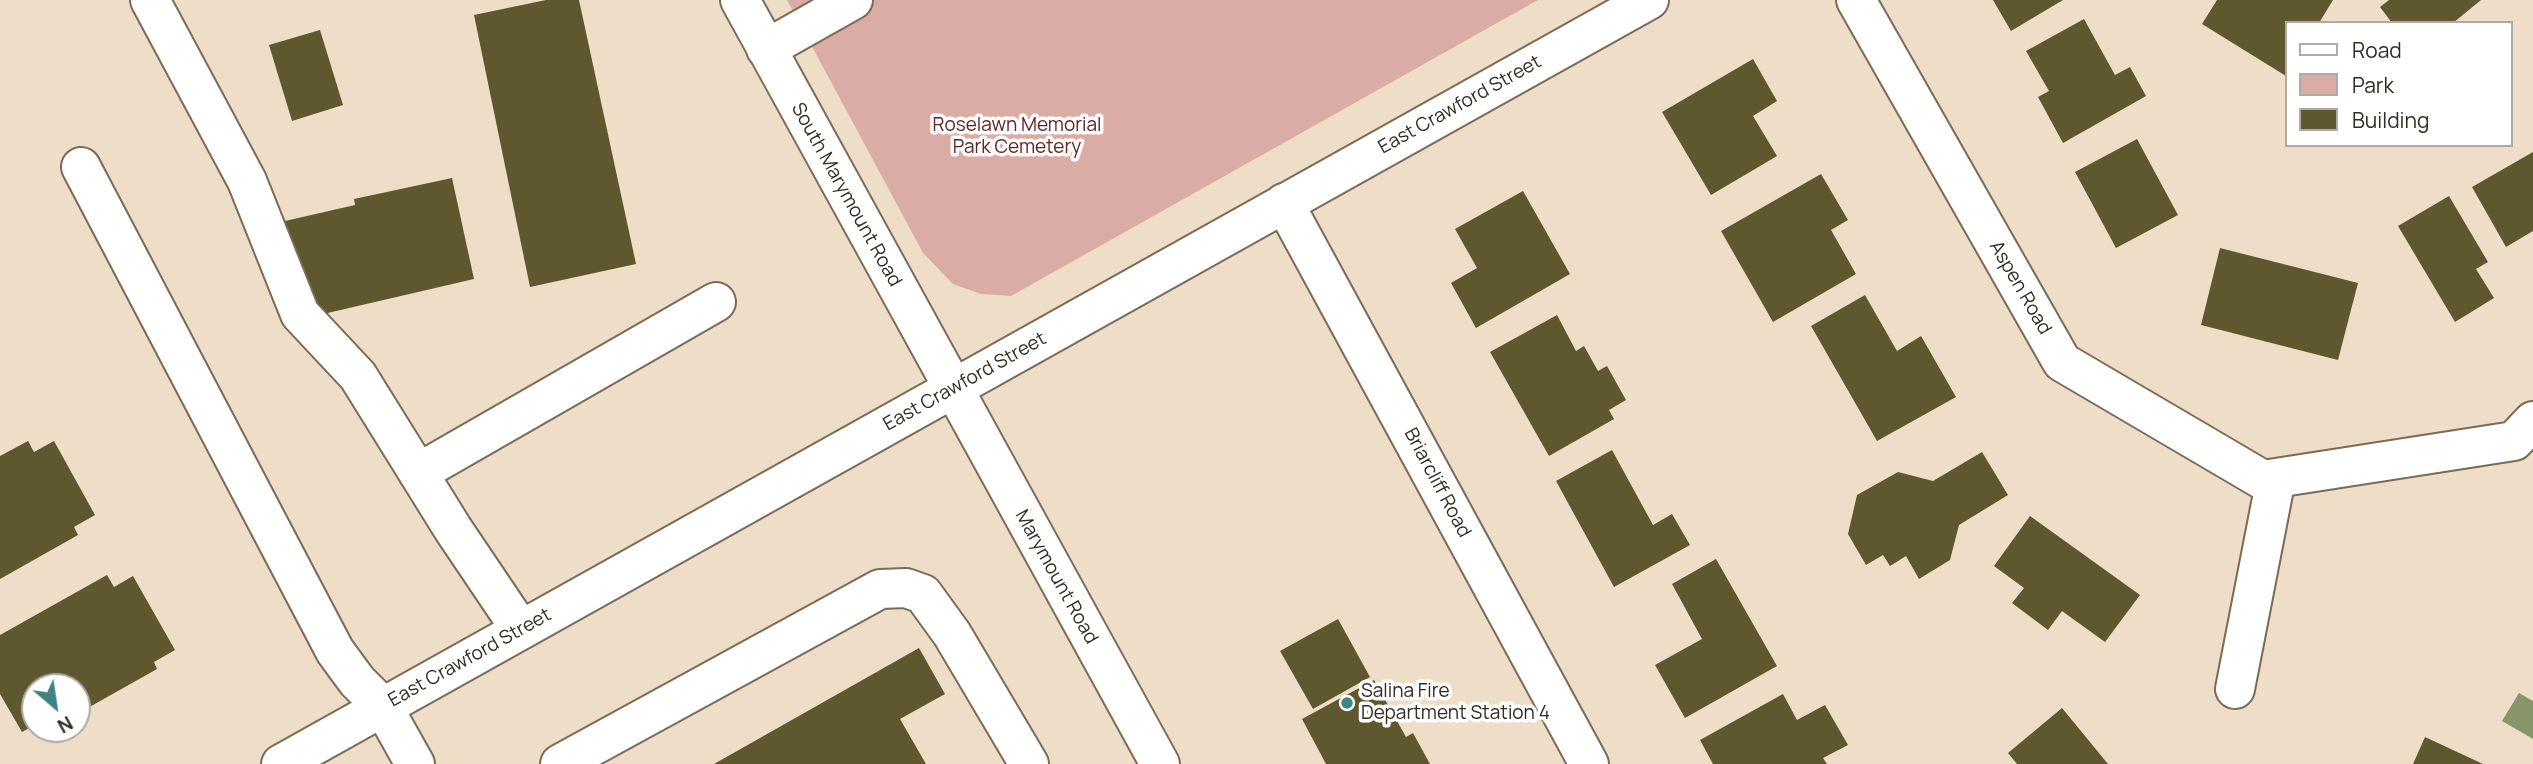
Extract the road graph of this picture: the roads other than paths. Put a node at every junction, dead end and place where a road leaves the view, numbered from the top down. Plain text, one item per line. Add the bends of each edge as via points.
1 (150, 0) edge
2 (740, 0) edge
3 (853, 0) edge
4 (1649, 0) edge
5 (1856, 0) edge
6 (766, 49) junction
7 (81, 167) dead end
8 (1284, 203) junction
9 (716, 302) dead end
10 (952, 389) junction
11 (2533, 421) edge
12 (418, 473) junction
13 (2276, 478) junction
14 (521, 630) junction
15 (2235, 689) dead end
16 (383, 707) junction
17 (281, 764) edge
18 (415, 764) edge
19 (560, 764) edge
20 (1029, 764) edge
21 (1160, 764) edge
22 (1589, 764) edge

1 - 12 street via 247,181 300,314 358,376
2 - 6 street, South Marymount Road
3 - 6 street
4 - 8 street, East Crawford Street
5 - 13 street, Aspen Road via 2062,362 2263,480
6 - 10 street, South Marymount Road
7 - 16 street via 335,650
8 - 10 street, East Crawford Street
8 - 22 street, Briarcliff Road
9 - 12 street
10 - 14 street, East Crawford Street
10 - 21 street, Marymount Road
11 - 13 street, Aspen Road via 2514,441
12 - 14 street
13 - 15 street
14 - 16 street, East Crawford Street
16 - 17 street, East Crawford Street
16 - 18 street
19 - 20 street via 880,589 906,589 923,594 932,605

